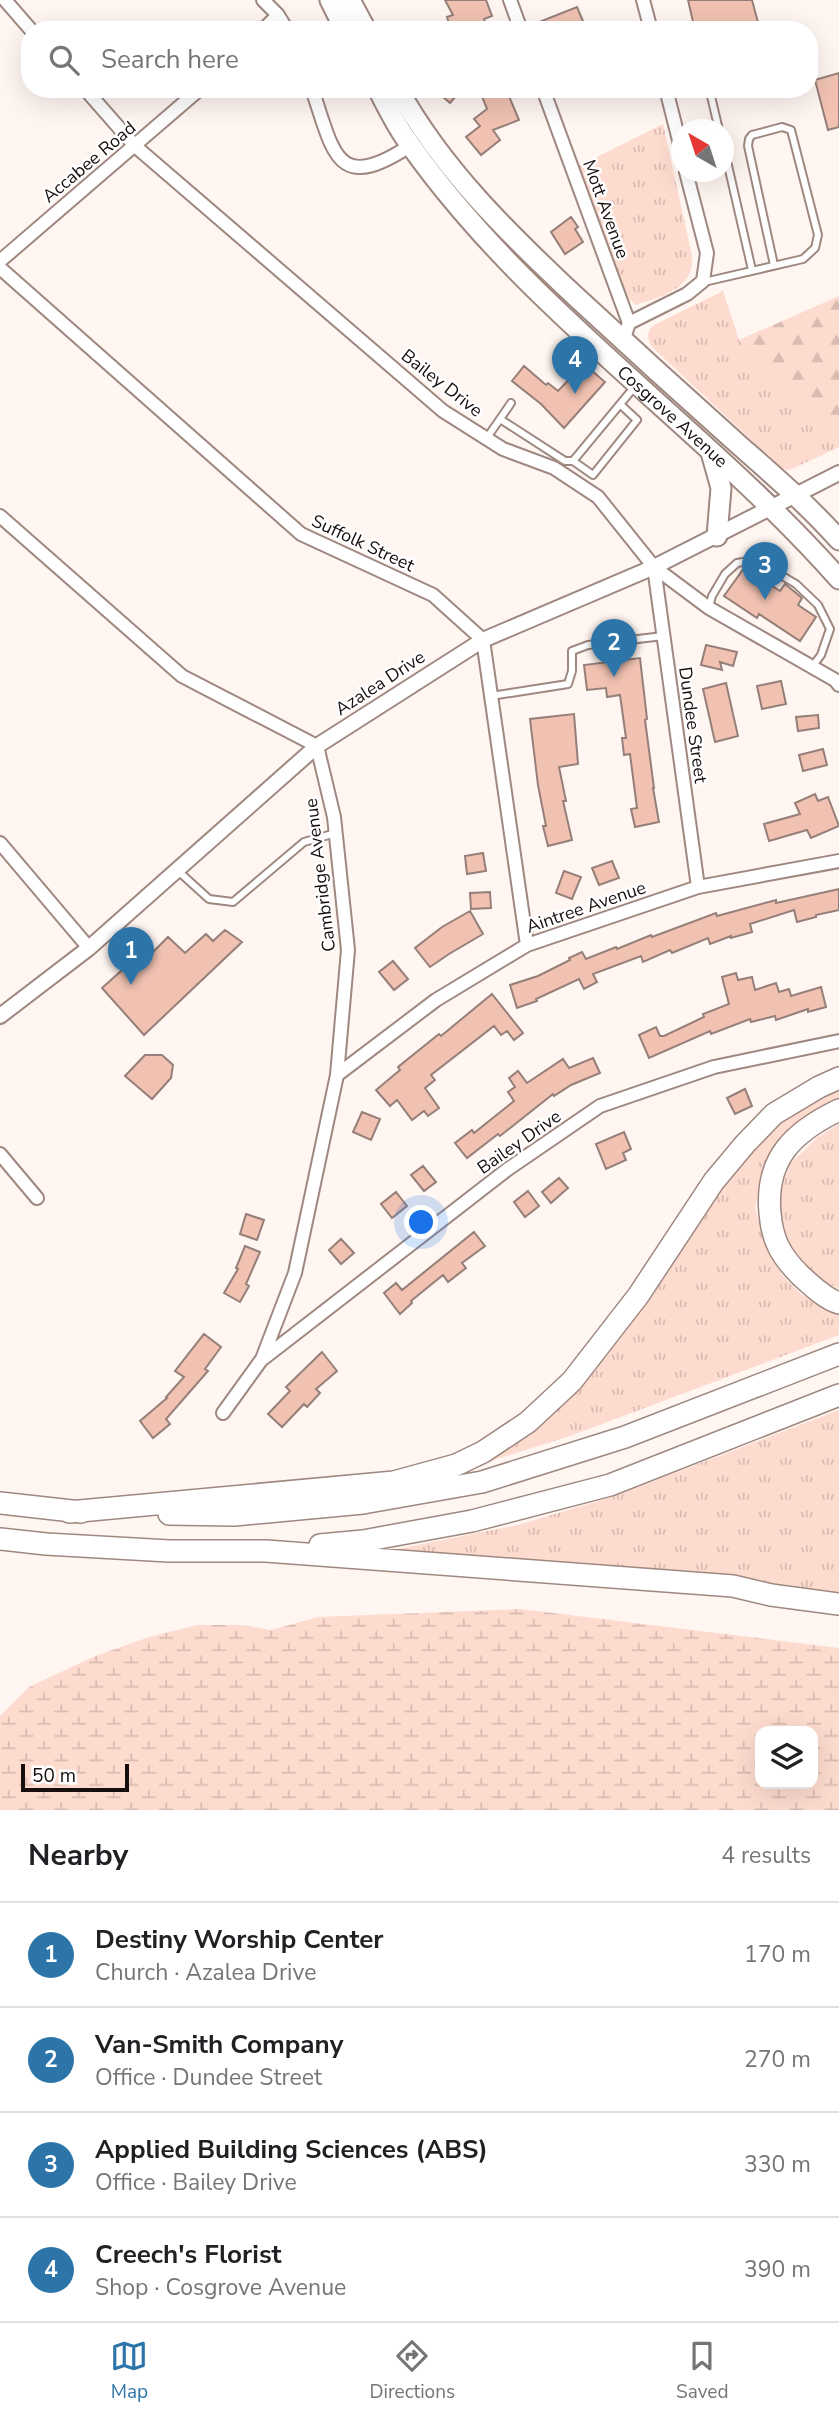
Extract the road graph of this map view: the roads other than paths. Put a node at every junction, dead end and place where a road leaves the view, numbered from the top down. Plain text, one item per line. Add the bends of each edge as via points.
1 (5, 0) edge
2 (263, 0) edge
3 (330, 0) edge
4 (350, 0) edge
5 (510, 0) edge
6 (643, 0) edge
7 (278, 15) junction
8 (24, 21) edge
9 (272, 21) edge
10 (282, 21) edge
11 (340, 21) edge
12 (361, 21) edge
13 (518, 21) edge
14 (649, 21) edge
15 (93, 98) edge
16 (190, 98) edge
17 (315, 98) edge
18 (383, 98) edge
19 (403, 98) edge
20 (546, 98) edge
21 (668, 98) edge
22 (711, 98) edge
23 (673, 119) edge
24 (716, 119) edge
25 (411, 145) junction
26 (135, 146) junction
27 (689, 182) edge
28 (731, 182) edge
29 (0, 261) edge
30 (774, 265) junction
31 (0, 268) edge
32 (752, 270) junction
33 (702, 282) junction
34 (626, 332) junction
35 (637, 384) junction
36 (511, 403) dead end
37 (621, 405) junction
38 (500, 419) junction
39 (486, 439) junction
40 (710, 452) junction
41 (573, 461) junction
42 (839, 473) edge
43 (593, 475) junction
44 (586, 489) junction
45 (796, 496) junction
46 (771, 508) junction
47 (0, 516) edge
48 (717, 536) junction
49 (839, 540) edge
50 (654, 567) junction
51 (839, 579) edge
52 (709, 608) junction
53 (663, 636) junction
54 (484, 640) junction
55 (812, 667) junction
56 (839, 685) edge
57 (491, 695) junction
58 (317, 747) junction
59 (335, 834) junction
60 (0, 843) edge
61 (839, 861) edge
62 (177, 870) junction
63 (698, 887) junction
64 (527, 945) junction
65 (89, 948) junction
66 (0, 1016) edge
67 (839, 1041) edge
68 (337, 1075) junction
69 (839, 1078) edge
70 (839, 1110) edge
71 (0, 1154) edge
72 (37, 1198) dead end
73 (839, 1303) edge
74 (839, 1354) edge
75 (262, 1359) junction
76 (839, 1395) edge
77 (223, 1413) dead end
78 (0, 1503) edge
79 (69, 1512) junction
80 (0, 1539) edge
81 (266, 1551) junction
82 (839, 1604) edge

1 - 8 street
2 - 7 street
3 - 11 main road
4 - 12 main road
5 - 13 street
6 - 14 street
7 - 9 street
7 - 10 street
15 - 26 street, Bailey Drive
16 - 26 street, Accabee Road
17 - 25 street via 332,148 345,163 374,166
18 - 25 main road, Cosgrove Avenue
19 - 34 main road, Cosgrove Avenue via 470,191 520,244
20 - 34 street, Mott Avenue
21 - 23 street
22 - 24 lane
25 - 35 main road, Cosgrove Avenue via 462,213
26 - 29 street, Accabee Road
26 - 39 street, Bailey Drive via 443,411
27 - 33 street via 707,253
28 - 32 lane
30 - 30 lane via 803,259 815,248 818,235 791,130 782,127 748,139
30 - 32 lane
31 - 54 street, Suffolk Street via 302,534 433,595
32 - 33 lane
33 - 34 street
34 - 45 main road, Cosgrove Avenue
35 - 37 lane
35 - 40 main road, Cosgrove Avenue
36 - 38 lane
37 - 41 lane
37 - 43 lane via 637,420
38 - 39 lane
38 - 41 lane via 565,461
39 - 44 street, Bailey Drive via 554,468
40 - 46 main road, Cosgrove Avenue
40 - 48 main road via 721,488
41 - 43 lane
42 - 45 street, Azalea Drive
43 - 44 lane
44 - 50 street, Bailey Drive via 598,497
45 - 46 street, Azalea Drive
45 - 49 main road, Cosgrove Avenue
46 - 48 street, Azalea Drive
46 - 51 main road, Cosgrove Avenue
47 - 58 street via 181,676
48 - 50 street, Azalea Drive
50 - 52 street, Bailey Drive
50 - 53 street, Dundee Street
50 - 54 street, Azalea Drive
52 - 55 street, Bailey Drive
52 - 55 lane via 725,574 737,563 755,560 796,584 818,605 830,629
53 - 57 lane via 588,646 572,652 568,684
53 - 63 street, Dundee Street
54 - 57 street
54 - 58 street, Azalea Drive
55 - 56 street, Bailey Drive
57 - 64 street
58 - 59 street, Cambridge Avenue
58 - 62 street, Azalea Drive
59 - 62 lane via 304,842 233,902 209,899
59 - 68 street, Cambridge Avenue via 348,950
60 - 65 street
61 - 63 street, Aintree Avenue
62 - 65 street, Azalea Drive
63 - 64 street, Aintree Avenue
64 - 68 street, Aintree Avenue via 436,1000
65 - 66 street, Azalea Drive
67 - 75 street, Bailey Drive via 714,1067 600,1106 508,1169
68 - 75 street, Cambridge Avenue via 295,1273
69 - 79 highway via 774,1114 745,1144 572,1381 528,1422 484,1452 394,1482
70 - 73 highway via 813,1123 789,1144 773,1168 769,1198 772,1230 784,1259
71 - 72 street
74 - 79 highway via 625,1437 482,1482 363,1503 234,1516
75 - 77 street, Cambridge Avenue
76 - 81 highway via 610,1485 472,1521 363,1541
78 - 79 highway
80 - 81 highway
81 - 82 highway via 733,1586

